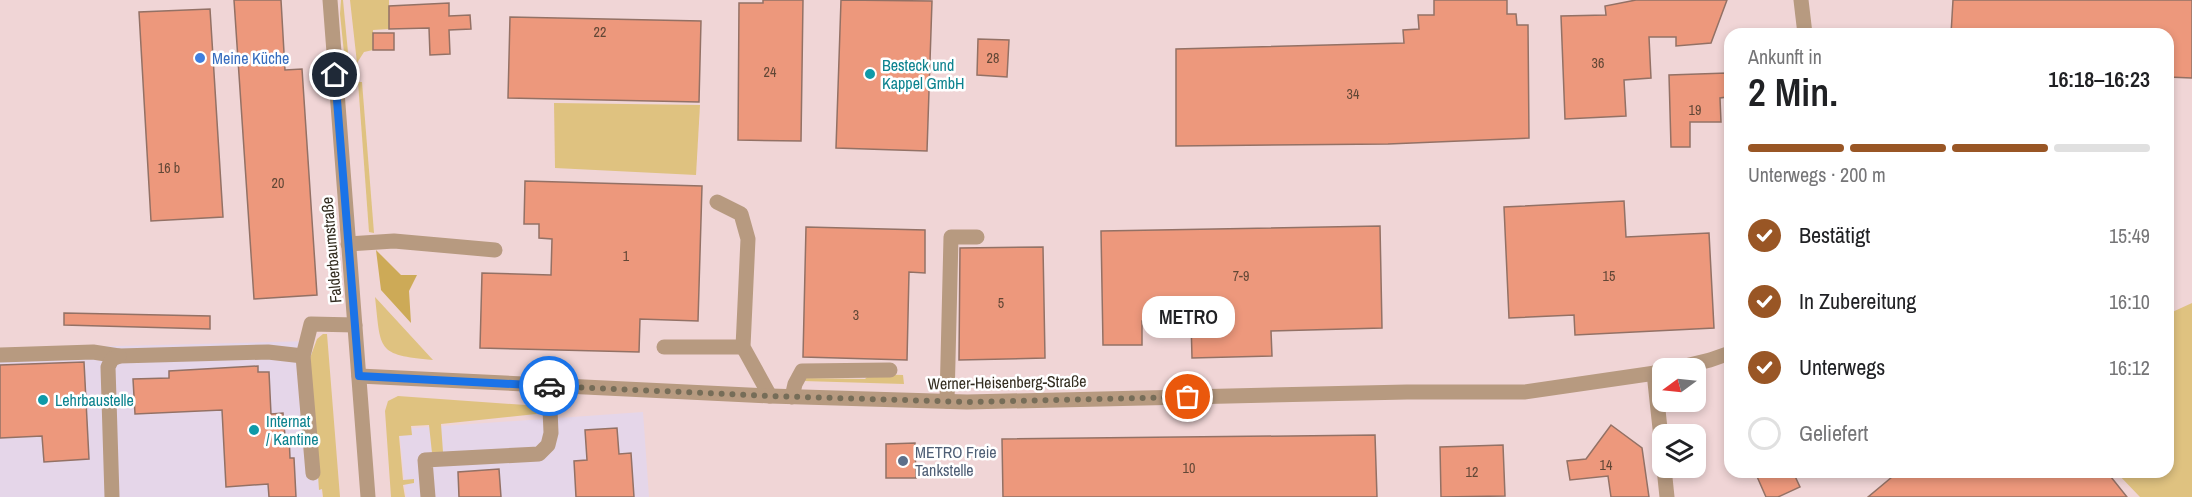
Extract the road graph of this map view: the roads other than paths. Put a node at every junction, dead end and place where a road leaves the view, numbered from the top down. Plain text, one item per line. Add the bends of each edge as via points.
1 (330, 0) edge
2 (1801, 0) edge
3 (1804, 28) edge
4 (717, 202) dead end
5 (977, 237) dead end
6 (348, 244) junction
7 (495, 250) dead end
8 (355, 325) junction
9 (664, 347) dead end
10 (743, 347) junction
11 (0, 355) edge
12 (1724, 355) edge
13 (119, 356) junction
14 (303, 356) junction
15 (1706, 361) edge
16 (890, 370) dead end
17 (1652, 374) edge
18 (359, 376) junction
19 (549, 386) junction
20 (770, 396) junction
21 (792, 397) junction
22 (947, 401) junction
23 (313, 473) dead end
24 (1665, 478) edge
25 (112, 497) edge
26 (368, 497) edge
27 (428, 497) edge
28 (1668, 497) edge

1 - 6 street, Falderbaumstraße
2 - 3 street
4 - 10 street via 741,214 748,239
5 - 22 street via 951,237
6 - 7 street via 394,241
6 - 8 street, Falderbaumstraße
8 - 14 street via 310,324
8 - 18 street, Falderbaumstraße
9 - 10 street
10 - 20 street
11 - 13 street via 93,352
12 - 15 street
13 - 14 street via 268,352
13 - 25 street via 108,367
14 - 23 street
16 - 21 street via 802,370
17 - 22 street, Werner-Heisenberg-Straße via 1524,392
18 - 19 street, Werner-Heisenberg-Straße
18 - 26 street, Falderbaumstraße
19 - 20 street, Werner-Heisenberg-Straße
19 - 27 street via 551,432 548,445 539,454 426,460
20 - 21 street, Werner-Heisenberg-Straße
21 - 22 street, Werner-Heisenberg-Straße
24 - 28 street

